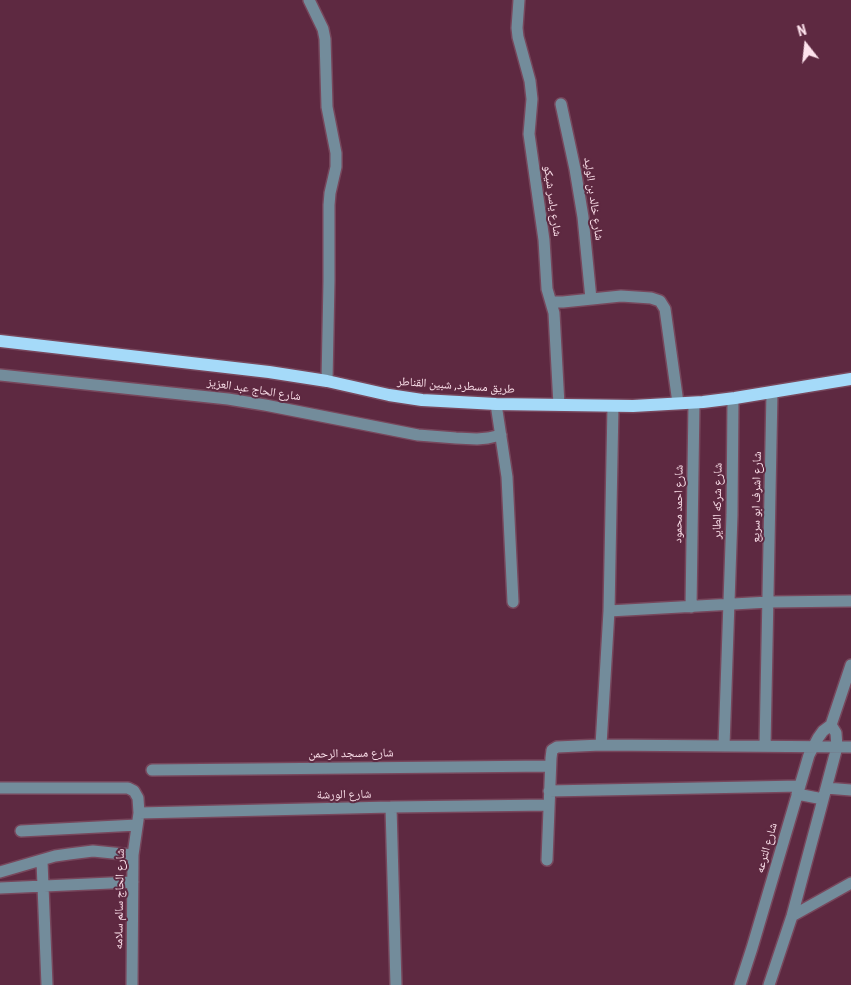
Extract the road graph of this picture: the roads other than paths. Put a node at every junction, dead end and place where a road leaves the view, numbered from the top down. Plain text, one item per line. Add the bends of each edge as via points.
1 (309, 0) edge
2 (519, 0) edge
3 (561, 104) dead end
4 (591, 299) junction
5 (551, 302) junction
6 (0, 341) edge
7 (0, 375) edge
8 (851, 379) edge
9 (327, 381) junction
10 (772, 392) junction
11 (733, 399) junction
12 (694, 403) junction
13 (678, 404) junction
14 (559, 406) junction
15 (613, 406) junction
16 (497, 408) junction
17 (500, 431) junction
18 (851, 601) edge
19 (513, 602) dead end
20 (769, 602) junction
21 (729, 605) junction
22 (691, 606) junction
23 (609, 611) junction
24 (851, 665) edge
25 (830, 725) junction
26 (601, 745) junction
27 (724, 746) junction
28 (766, 746) junction
29 (813, 746) junction
30 (836, 747) junction
31 (851, 747) edge
32 (550, 766) junction
33 (152, 770) dead end
34 (0, 788) edge
35 (798, 790) junction
36 (851, 790) edge
37 (550, 791) junction
38 (824, 793) junction
39 (549, 805) junction
40 (391, 808) junction
41 (139, 814) junction
42 (137, 826) junction
43 (21, 831) dead end
44 (133, 855) junction
45 (547, 860) dead end
46 (42, 861) junction
47 (0, 872) edge
48 (133, 882) junction
49 (851, 884) edge
50 (43, 886) junction
51 (0, 888) edge
52 (792, 916) junction
53 (47, 985) edge
54 (132, 985) edge
55 (396, 985) edge
56 (740, 985) edge
57 (769, 985) edge

1 - 9 street via 325,39 327,107 336,153 329,205
2 - 5 street, شارع ياسر شيكو via 517,28 530,81 529,134
3 - 4 street, شارع خالد بن الوليد via 583,217
4 - 5 street
4 - 13 street via 621,296 660,301 665,309
5 - 14 street, شارع ياسر شيكو
6 - 9 main road, طريق مسطرد, شبين القناطر
7 - 17 street, شارع الحاج عبد العزيز via 228,399 418,435 477,439 488,438
8 - 10 main road, طريق مسطرد, شبين القناطر
9 - 16 main road, طريق مسطرد, شبين القناطر via 388,395
10 - 11 main road, طريق مسطرد, شبين القناطر
10 - 20 street, شارع اشرف ابو سريع
11 - 12 main road, طريق مسطرد, شبين القناطر
11 - 21 street, شارع شركه الطاير
12 - 13 main road, طريق مسطرد, شبين القناطر
12 - 22 street, شارع احمد محمود
13 - 15 main road, طريق مسطرد, شبين القناطر
14 - 15 main road, طريق مسطرد, شبين القناطر
14 - 16 main road, طريق مسطرد, شبين القناطر
15 - 23 street
16 - 17 street
17 - 19 street via 507,477
18 - 20 street
20 - 21 street
20 - 28 street, شارع اشرف ابو سريع
21 - 22 street
21 - 27 street, شارع شركه الطاير
22 - 23 street
23 - 26 street
24 - 25 street, شارع الترعه
25 - 29 street, شارع الترعه
25 - 30 street via 836,734
26 - 27 street
26 - 32 street via 557,747 552,750
27 - 28 street
28 - 29 street
29 - 30 street
29 - 35 street, شارع الترعه
30 - 31 street
30 - 38 street
32 - 33 street, شارع مسجد الرحمن
32 - 37 street
34 - 41 street via 128,788 138,798
35 - 37 street
35 - 38 street
35 - 56 street, شارع الترعه
36 - 38 street
37 - 39 street
38 - 52 street
39 - 40 street, شارع الورشة
39 - 45 street
40 - 41 street, شارع الورشة
40 - 55 street
41 - 42 street, شارع الحاج سالم سلامه
42 - 43 street
42 - 44 street, شارع الحاج سالم سلامه
44 - 46 street via 93,851
44 - 48 street, شارع الحاج سالم سلامه
46 - 47 street
46 - 50 street
48 - 50 street
48 - 54 street, شارع الحاج سالم سلامه
49 - 52 street
50 - 51 street
50 - 53 street
52 - 57 street

